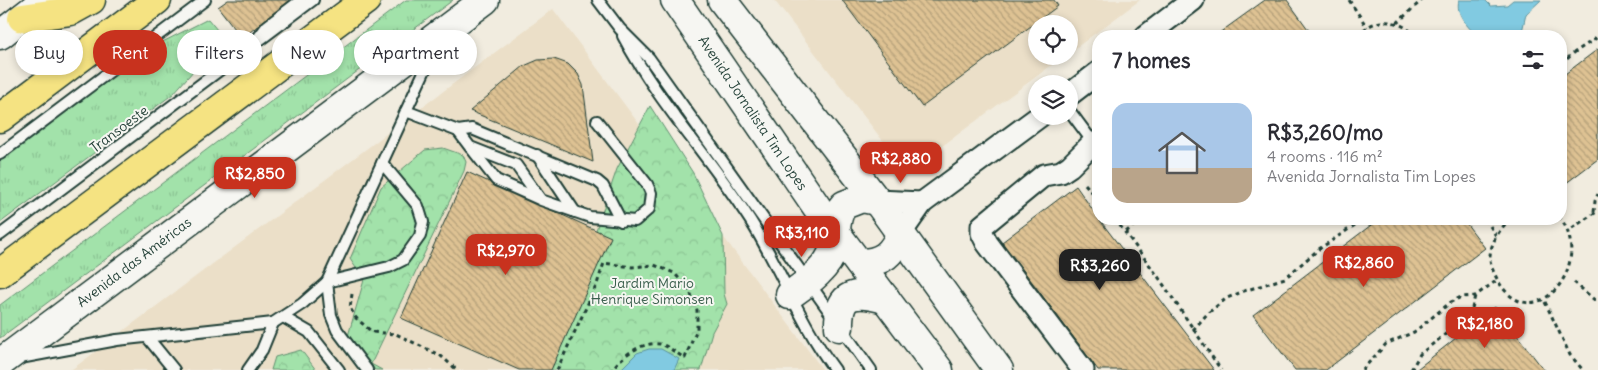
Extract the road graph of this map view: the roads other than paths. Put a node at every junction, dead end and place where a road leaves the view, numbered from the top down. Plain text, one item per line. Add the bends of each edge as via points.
1 (45, 0) edge
2 (90, 0) edge
3 (157, 0) edge
4 (301, 0) edge
5 (313, 0) edge
6 (366, 0) edge
7 (485, 0) edge
8 (722, 0) edge
9 (1193, 0) edge
10 (207, 1) edge
11 (598, 1) edge
12 (682, 3) edge
13 (22, 18) junction
14 (620, 29) junction
15 (445, 30) edge
16 (1154, 30) edge
17 (262, 34) edge
18 (0, 35) edge
19 (262, 40) edge
20 (215, 75) edge
21 (385, 75) edge
22 (422, 75) edge
23 (1092, 77) edge
24 (1078, 88) edge
25 (406, 111) junction
26 (0, 118) edge
27 (597, 121) dead end
28 (1078, 122) edge
29 (1028, 125) edge
30 (458, 131) junction
31 (1092, 141) edge
32 (470, 147) junction
33 (1092, 149) edge
34 (0, 154) edge
35 (537, 155) junction
36 (382, 163) junction
37 (541, 200) junction
38 (877, 201) junction
39 (922, 203) junction
40 (575, 212) junction
41 (621, 221) junction
42 (836, 232) junction
43 (901, 233) junction
44 (0, 235) edge
45 (859, 263) junction
46 (0, 272) edge
47 (327, 282) junction
48 (800, 288) junction
49 (886, 299) junction
50 (283, 317) junction
51 (273, 323) junction
52 (839, 327) junction
53 (148, 338) junction
54 (1, 362) edge
55 (174, 370) edge
56 (248, 370) edge
57 (339, 370) edge
58 (367, 370) edge
59 (835, 370) edge
60 (871, 370) edge
61 (939, 370) edge
62 (999, 370) edge
63 (1083, 370) edge

1 - 13 street
2 - 13 highway via 71,11
3 - 26 highway
4 - 17 lane, Transoeste via 267,26
5 - 19 lane, Transoeste
6 - 46 highway
7 - 15 street, Avenida das Américas
8 - 38 street
9 - 16 street
10 - 34 lane
11 - 14 lane
12 - 42 street, Avenida Jornalista Tim Lopes
13 - 18 street
14 - 48 lane via 638,65
14 - 48 lane via 649,58
20 - 44 lane, Transoeste
21 - 54 street, Avenida das Américas
22 - 25 lane
23 - 24 street
25 - 30 lane
25 - 36 lane
27 - 41 lane via 651,193 651,202 643,216 635,221
28 - 31 lane
29 - 39 street
30 - 32 lane
30 - 35 lane via 472,129
32 - 37 lane via 496,180
32 - 37 lane via 516,165
33 - 63 street via 1061,172 1044,175 982,226 987,243
35 - 40 lane
35 - 41 lane via 603,186
36 - 47 lane
36 - 47 lane via 418,206 423,222 420,236 403,260 389,267
37 - 40 lane
38 - 39 street
38 - 42 street via 862,198 844,205 837,218
38 - 43 street
39 - 43 street
40 - 41 lane
42 - 45 street, Avenida Jornalista Tim Lopes
42 - 48 street via 833,252 820,270
43 - 45 street via 890,254 872,263
43 - 62 street
45 - 49 street, Avenida Jornalista Tim Lopes
47 - 50 lane
47 - 58 lane via 331,315 337,330
48 - 52 lane
48 - 59 lane via 814,340
49 - 52 street via 853,295 838,310
49 - 61 street, Avenida Jornalista Tim Lopes
50 - 51 lane
50 - 57 lane via 309,332
51 - 53 lane
51 - 56 lane via 262,350
52 - 60 lane
53 - 54 lane via 117,340
53 - 55 lane

